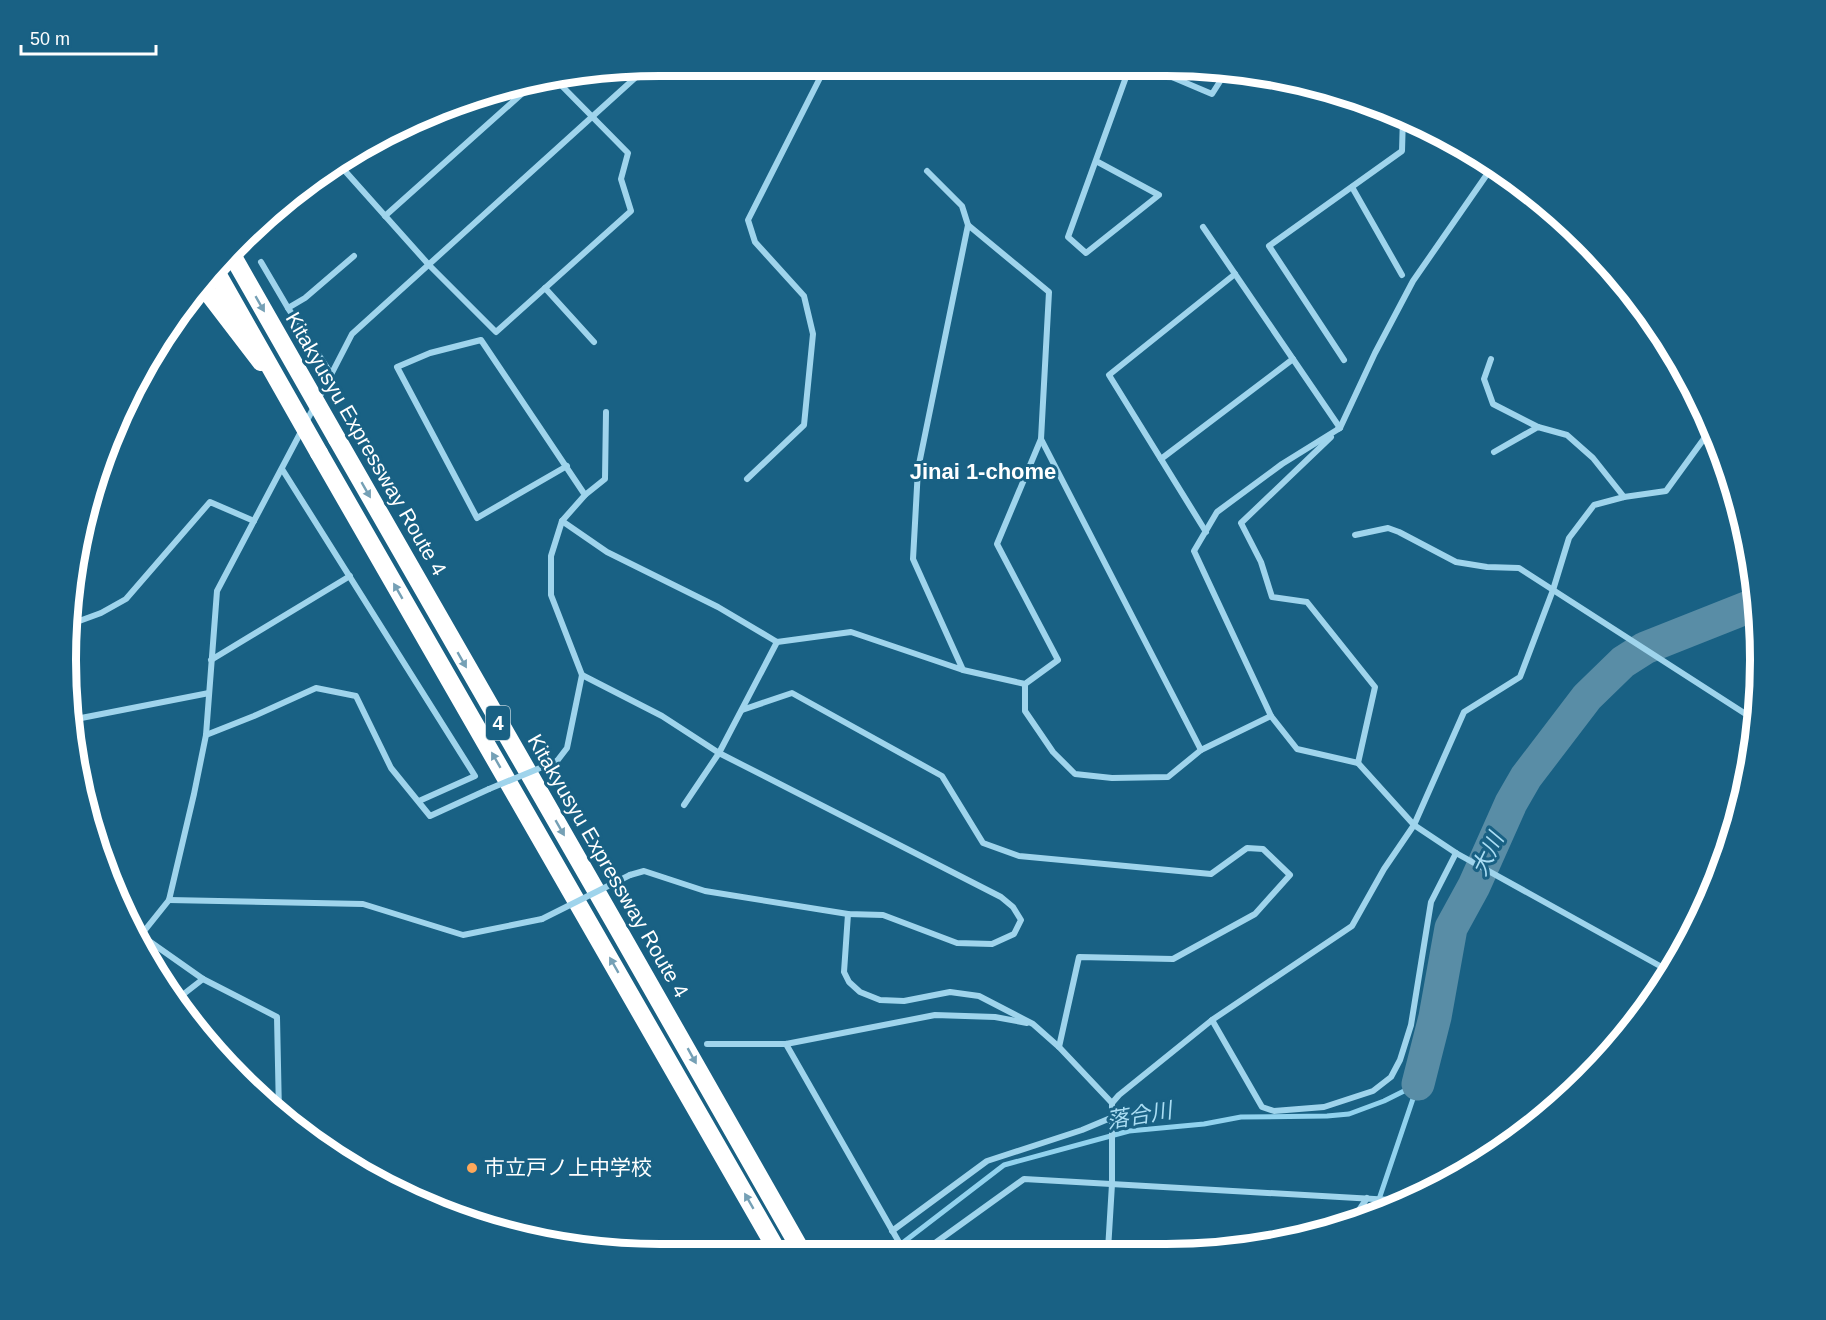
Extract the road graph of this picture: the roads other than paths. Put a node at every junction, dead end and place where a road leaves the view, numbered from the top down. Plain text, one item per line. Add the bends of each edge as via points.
1 (821, 76) edge
2 (1126, 76) edge
3 (1170, 76) edge
4 (636, 77) edge
5 (1221, 79) edge
6 (561, 85) edge
7 (523, 93) edge
8 (592, 118) junction
9 (1403, 127) edge
10 (1096, 161) junction
11 (344, 170) edge
12 (927, 171) dead end
13 (1488, 173) edge
14 (1352, 187) junction
15 (385, 216) junction
16 (968, 225) junction
17 (1203, 227) dead end
18 (354, 256) dead end
19 (235, 260) edge
20 (261, 262) dead end
21 (429, 265) junction
22 (1235, 274) junction
23 (1402, 275) dead end
24 (219, 277) edge
25 (545, 288) junction
26 (207, 292) edge
27 (288, 308) junction
28 (594, 342) dead end
29 (1293, 359) junction
30 (1491, 359) dead end
31 (1344, 360) dead end
32 (331, 374) junction
33 (282, 389) junction
34 (606, 412) dead end
35 (1538, 427) junction
36 (1340, 428) junction
37 (1705, 436) edge
38 (1041, 439) junction
39 (1494, 452) dead end
40 (1161, 459) junction
41 (567, 466) junction
42 (282, 468) junction
43 (747, 479) dead end
44 (585, 495) junction
45 (1624, 497) junction
46 (254, 521) junction
47 (562, 521) junction
48 (1206, 532) junction
49 (1355, 535) dead end
50 (350, 576) junction
51 (1553, 590) junction
52 (78, 621) edge
53 (777, 642) junction
54 (212, 660) junction
55 (963, 670) junction
56 (582, 675) junction
57 (1025, 684) junction
58 (209, 693) junction
59 (742, 710) junction
60 (1747, 715) edge
61 (1271, 716) junction
62 (80, 718) edge
63 (206, 735) junction
64 (1201, 750) junction
65 (719, 753) junction
66 (1358, 763) junction
67 (419, 801) junction
68 (684, 805) dead end
69 (1414, 825) junction
70 (1456, 853) junction
71 (169, 900) junction
72 (848, 914) junction
73 (144, 931) edge
74 (149, 941) edge
75 (1662, 967) edge
76 (203, 979) junction
77 (183, 995) edge
78 (1212, 1020) junction
79 (1033, 1024) junction
80 (707, 1044) dead end
81 (786, 1044) junction
82 (1059, 1047) junction
83 (279, 1102) edge
84 (1112, 1103) junction
85 (1113, 1117) junction
86 (1112, 1184) junction
87 (1367, 1198) junction
88 (1388, 1199) edge
89 (1358, 1211) edge
90 (892, 1231) junction
91 (773, 1244) edge
92 (797, 1244) edge
93 (900, 1244) edge
94 (934, 1244) edge
95 (1108, 1244) edge

1 - 43 street via 748,220 755,242 804,296 813,334 804,425
2 - 10 street
3 - 5 street via 1212,94
4 - 8 street
6 - 8 street
7 - 15 street
8 - 21 street
8 - 25 street via 628,153 621,179 631,211
9 - 14 street via 1402,151
10 - 10 street via 1068,237 1086,253 1159,195
11 - 15 street
12 - 16 street via 962,207
13 - 36 street via 1413,281
14 - 23 street
14 - 31 street via 1269,246
15 - 21 street
16 - 38 street via 1049,292
16 - 55 street via 918,469 913,559
17 - 22 street
18 - 27 street via 306,298
19 -> 92 highway, Kitakyusyu Expressway Route 4 / 4, bridge
20 - 27 street
21 - 25 street via 496,332
21 - 32 street via 352,334
22 - 29 street
22 - 40 street via 1109,375
24 - 33 highway, 4, bridge
25 - 28 street
26 - 33 highway, bridge
27 - 32 street
29 - 36 street
29 - 40 street
30 - 35 street via 1484,379 1493,404
32 - 42 street
91 -> 33 highway, 4, bridge
34 - 44 street via 604,479
35 - 39 street
35 - 45 street via 1567,435 1593,458
36 - 48 street via 1217,512
36 - 66 street via 1241,523 1261,562 1272,597 1307,602 1375,687
37 - 45 street via 1666,492
38 - 57 street via 997,544 1058,660
38 - 64 street
40 - 48 street
41 - 41 street via 481,340 430,353 397,367 477,518
41 - 44 street
42 - 46 street
42 - 50 street
44 - 47 street
45 - 51 street via 1594,506 1569,538
46 - 52 street via 210,502 126,599
46 - 54 street via 217,591
47 - 53 street via 607,552 718,607
47 - 56 street via 551,556 551,596
48 - 61 street via 1194,551
49 - 51 street via 1388,528 1456,562 1520,568
50 - 54 street
50 - 67 street via 475,776
51 - 60 street
51 - 69 street via 1520,677 1464,712
53 - 55 street via 851,632
53 - 59 street
54 - 58 street
55 - 57 street
56 - 65 street via 662,716
56 - 67 street, bridge via 567,748 557,761 430,816
57 - 64 street via 1025,711 1053,752 1075,774 1168,777
58 - 62 street
58 - 63 street
59 - 65 street
59 - 82 street via 792,693 942,776 983,843 1019,856 1211,874 1247,848 1263,849 1290,875 1255,914 1173,959 1079,957
61 - 64 street
61 - 66 street via 1297,749
63 - 67 street via 316,688 356,696 391,768
63 - 71 street
65 - 68 street
65 - 72 street via 1001,897 1021,920 1014,934 992,944 957,943 883,915
66 - 69 street
69 - 70 street
69 - 78 street via 1352,926
70 - 75 street
70 - 78 street via 1431,902 1411,1025 1400,1060 1391,1077 1373,1091 1324,1107 1274,1111 1262,1107
71 - 72 street, bridge via 363,904 463,935 542,919 630,875 644,872 705,891
71 - 73 street
72 - 79 street via 844,972 860,993 880,1000 904,1001 950,992 979,996
74 - 76 street
76 - 77 street
76 - 83 street via 277,1017
78 - 84 street
79 - 81 street via 995,1017 935,1015
79 - 82 street
80 - 81 street
81 - 90 street
82 - 84 street
84 - 85 street
85 - 86 street
85 - 90 street via 987,1161
86 - 87 street
86 - 94 street via 1024,1179
86 - 95 street
87 - 88 street
87 - 89 street
90 - 93 street

